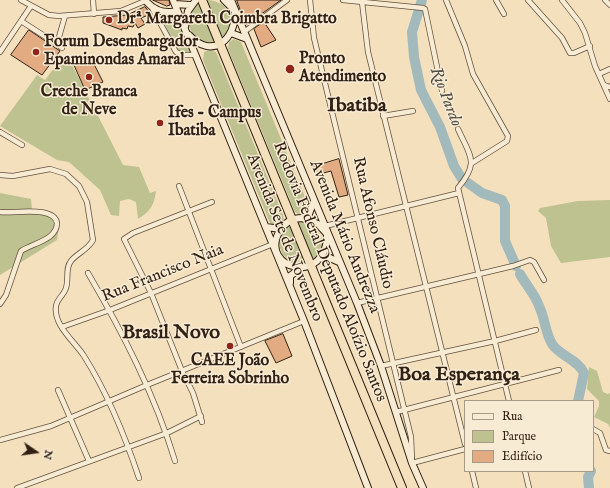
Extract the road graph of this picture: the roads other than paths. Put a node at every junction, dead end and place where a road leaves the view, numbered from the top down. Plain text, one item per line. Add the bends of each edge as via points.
1 (22, 0) edge
2 (93, 0) edge
3 (145, 0) edge
4 (196, 0) edge
5 (202, 0) edge
6 (224, 0) edge
7 (231, 0) edge
8 (287, 0) edge
9 (310, 0) edge
10 (343, 0) edge
11 (446, 0) edge
12 (496, 0) edge
13 (528, 0) edge
14 (562, 0) edge
15 (605, 0) edge
16 (174, 2) edge
17 (362, 2) junction
18 (182, 5) junction
19 (610, 5) edge
20 (31, 6) junction
21 (190, 6) junction
22 (152, 8) junction
23 (177, 11) junction
24 (235, 11) junction
25 (94, 14) junction
26 (504, 14) dead end
27 (65, 16) junction
28 (21, 21) junction
29 (186, 31) junction
30 (244, 32) junction
31 (231, 33) junction
32 (247, 39) junction
33 (57, 44) junction
34 (220, 45) junction
35 (590, 46) junction
36 (62, 48) dead end
37 (0, 52) edge
38 (195, 55) junction
39 (610, 69) edge
40 (600, 74) junction
41 (604, 85) junction
42 (610, 87) edge
43 (442, 91) dead end
44 (610, 99) edge
45 (413, 111) dead end
46 (383, 116) junction
47 (458, 129) dead end
48 (0, 133) edge
49 (22, 145) dead end
50 (472, 164) junction
51 (0, 175) edge
52 (179, 186) dead end
53 (459, 193) junction
54 (314, 201) junction
55 (212, 202) dead end
56 (407, 207) junction
57 (0, 212) edge
58 (189, 212) junction
59 (358, 218) junction
60 (292, 219) junction
61 (307, 219) junction
62 (324, 226) junction
63 (266, 227) junction
64 (281, 228) junction
65 (327, 234) junction
66 (273, 244) junction
67 (276, 252) junction
68 (321, 258) junction
69 (339, 262) junction
70 (312, 266) junction
71 (303, 268) junction
72 (210, 270) junction
73 (88, 273) dead end
74 (480, 273) junction
75 (544, 280) dead end
76 (426, 287) junction
77 (291, 289) junction
78 (151, 293) junction
79 (377, 299) junction
80 (357, 303) junction
81 (0, 304) edge
82 (110, 310) junction
83 (304, 321) junction
84 (62, 327) junction
85 (536, 330) dead end
86 (495, 341) junction
87 (241, 348) junction
88 (443, 353) junction
89 (393, 364) junction
90 (381, 366) junction
91 (559, 370) dead end
92 (182, 371) junction
93 (505, 382) junction
94 (147, 384) junction
95 (58, 390) dead end
96 (454, 396) junction
97 (509, 400) edge
98 (109, 401) junction
99 (404, 410) junction
100 (396, 412) junction
101 (201, 416) junction
102 (69, 418) junction
103 (202, 422) dead end
104 (594, 430) edge
105 (167, 433) junction
106 (0, 440) edge
107 (464, 440) edge
108 (129, 447) junction
109 (464, 449) edge
110 (610, 451) edge
111 (89, 461) junction
112 (175, 461) dead end
113 (412, 462) junction
114 (472, 472) edge
115 (525, 472) edge
116 (139, 478) dead end
117 (17, 488) edge
118 (368, 488) edge
119 (402, 488) edge
120 (423, 488) edge
121 (476, 488) edge
122 (529, 488) edge

1 - 20 street
2 - 25 street
3 - 22 street
3 - 25 street via 127,9
4 - 21 street
5 - 34 highway, Rodovia Federal Deputado Aloízio Santos
6 - 24 street
7 - 24 street, Avenida Mário Andrezza
8 - 30 street
9 - 59 street, Rua Afonso Cláudio via 314,38
10 - 17 street
11 - 50 street via 465,46 473,74 508,136 507,141
12 - 26 street
13 - 35 street via 562,38 570,53
14 - 35 street via 580,23
15 - 19 street
16 - 18 street
16 - 23 street, Avenida Sete de Novembro
17 - 43 street via 423,8 427,14
17 - 46 street via 368,52
18 - 21 street
18 - 23 street
20 - 27 street via 54,16
20 - 28 street
21 - 29 street via 186,15
22 - 23 street via 168,13
22 - 38 street via 176,52
23 - 29 street, Avenida Sete de Novembro
24 - 30 street, Avenida Mário Andrezza
24 - 31 street via 235,24
25 - 27 street
27 - 33 street
28 - 33 street
28 - 37 street
29 - 34 street via 202,44
29 - 38 street, Avenida Sete de Novembro
30 - 32 street, Avenida Mário Andrezza
31 - 32 street
31 - 34 street
32 - 54 street, Avenida Mário Andrezza
33 - 36 street
34 - 60 highway, Rodovia Federal Deputado Aloízio Santos
35 - 40 street via 595,66
38 - 63 street, Avenida Sete de Novembro
39 - 40 street
40 - 41 street
41 - 42 street
41 - 44 street
45 - 46 street
46 - 56 street
47 - 50 street
48 - 49 street
50 - 53 street
51 - 84 street via 13,176 50,169 66,174 78,186 87,202 93,237 91,245 68,265 66,288 56,306
52 - 58 street
53 - 56 street
53 - 74 street
54 - 61 street
54 - 62 street, Avenida Mário Andrezza
55 - 58 street
56 - 59 street
56 - 76 street
57 - 81 street via 40,212 53,216 57,223 56,230 46,240 21,251 6,295
58 - 72 street
58 - 78 street via 126,236 124,239
59 - 62 street
59 - 79 street, Rua Afonso Cláudio
60 - 61 street
60 - 64 street
60 - 70 highway, Rodovia Federal Deputado Aloízio Santos
61 - 65 street via 318,224
62 - 65 street, Avenida Mário Andrezza
63 - 64 street
63 - 66 street, Avenida Sete de Novembro
64 - 67 street via 276,242
65 - 68 street via 326,247
65 - 69 street, Avenida Mário Andrezza
66 - 67 street, Avenida Sete de Novembro
66 - 72 street, Rua Francisco Naia
67 - 71 street via 284,263
67 - 77 street, Avenida Sete de Novembro
68 - 69 street
68 - 70 street
69 - 80 street, Avenida Mário Andrezza
70 - 71 street
70 - 119 highway, Rodovia Federal Deputado Aloízio Santos
71 - 77 street via 290,276
72 - 78 street, Rua Francisco Naia
72 - 87 street
73 - 82 street
74 - 75 street via 533,261
74 - 76 street
74 - 86 street
76 - 79 street
76 - 88 street
77 - 83 street, Avenida Sete de Novembro
78 - 82 street, Rua Francisco Naia
78 - 92 street
79 - 80 street
79 - 89 street, Rua Afonso Cláudio
80 - 90 street, Avenida Mário Andrezza
82 - 84 street, Rua Francisco Naia
82 - 94 street
83 - 87 street
83 - 118 street, Avenida Sete de Novembro
84 - 98 street via 83,355
85 - 86 street
86 - 88 street
86 - 93 street
87 - 92 street
88 - 89 street
88 - 96 street
89 - 90 street
89 - 99 street, Rua Afonso Cláudio
90 - 100 street, Avenida Mário Andrezza
91 - 93 street
92 - 94 street
92 - 101 street
93 - 96 street
93 - 97 street
94 - 98 street
94 - 105 street
95 - 102 street
96 - 99 street
96 - 107 street
98 - 102 street
98 - 108 street
99 - 100 street
99 - 113 street, Rua Afonso Cláudio via 413,446
100 - 113 street, Avenida Mário Andrezza
101 - 103 street
101 - 105 street
102 - 106 street via 36,431
102 - 111 street
104 - 110 street via 600,433 606,450
105 - 108 street
105 - 112 street
108 - 111 street
108 - 116 street
109 - 113 street
111 - 117 street
113 - 120 street, Avenida Mário Andrezza
114 - 121 street
115 - 122 street

